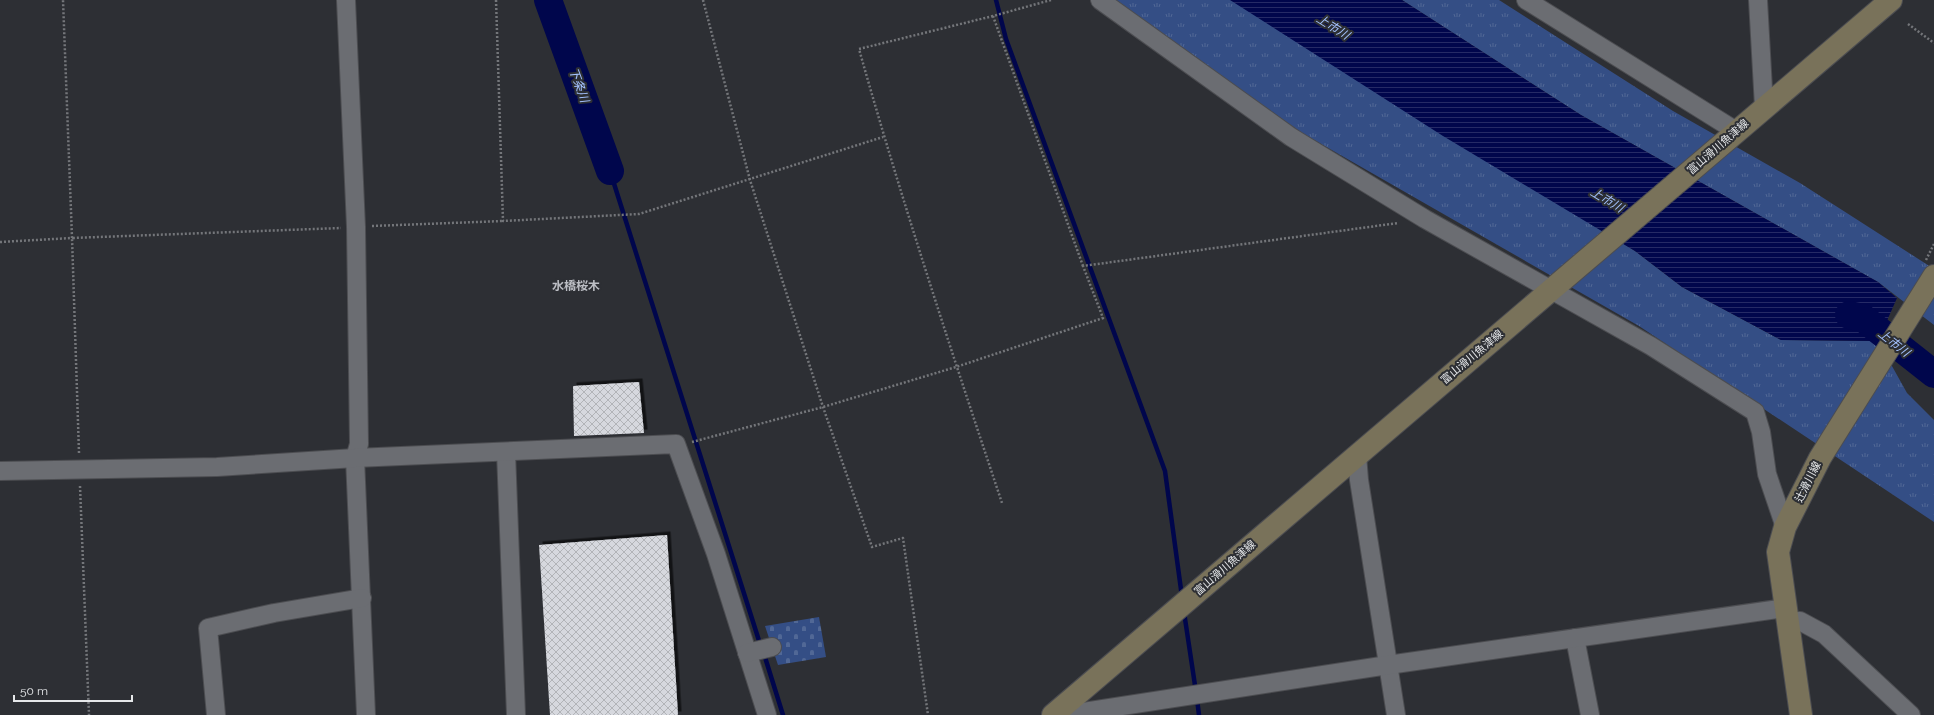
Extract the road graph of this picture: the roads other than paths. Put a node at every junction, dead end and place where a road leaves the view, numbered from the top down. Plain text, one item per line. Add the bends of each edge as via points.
1 (346, 0) edge
2 (1101, 0) edge
3 (1526, 0) edge
4 (1758, 0) edge
5 (1891, 0) edge
6 (1764, 107) junction
7 (1729, 138) junction
8 (1934, 276) edge
9 (1550, 290) junction
10 (506, 452) junction
11 (1357, 455) junction
12 (355, 458) junction
13 (0, 471) edge
14 (1785, 527) junction
15 (362, 598) junction
16 (1786, 615) junction
17 (1575, 638) junction
18 (772, 647) dead end
19 (747, 653) junction
20 (1388, 665) junction
21 (216, 715) edge
22 (366, 715) edge
23 (516, 715) edge
24 (767, 715) edge
25 (1053, 715) edge
26 (1064, 715) edge
27 (1396, 715) edge
28 (1590, 715) edge
29 (1801, 715) edge
30 (1911, 715) edge

1 - 12 street via 356,227 359,444
2 - 9 street via 1291,137 1425,219
3 - 7 street
4 - 6 street
5 - 6 main road, 富山滑川魚津線
6 - 7 main road, 富山滑川魚津線
7 - 9 main road, 富山滑川魚津線
8 - 14 main road, 辻滑川線 via 1820,458
9 - 11 main road, 富山滑川魚津線
9 - 14 street via 1651,346 1755,412 1768,474
10 - 12 street
10 - 19 street via 676,444 716,554
10 - 23 street
11 - 20 street
11 - 25 main road, 富山滑川魚津線
12 - 13 street via 217,467
12 - 15 street
14 - 16 main road, 辻滑川線 via 1778,552
15 - 21 street via 274,613 208,628
15 - 22 street
16 - 17 street
16 - 29 main road, 辻滑川線
16 - 30 street via 1824,634
17 - 20 street
17 - 28 street
18 - 19 street
19 - 24 street
20 - 26 street
20 - 27 street

